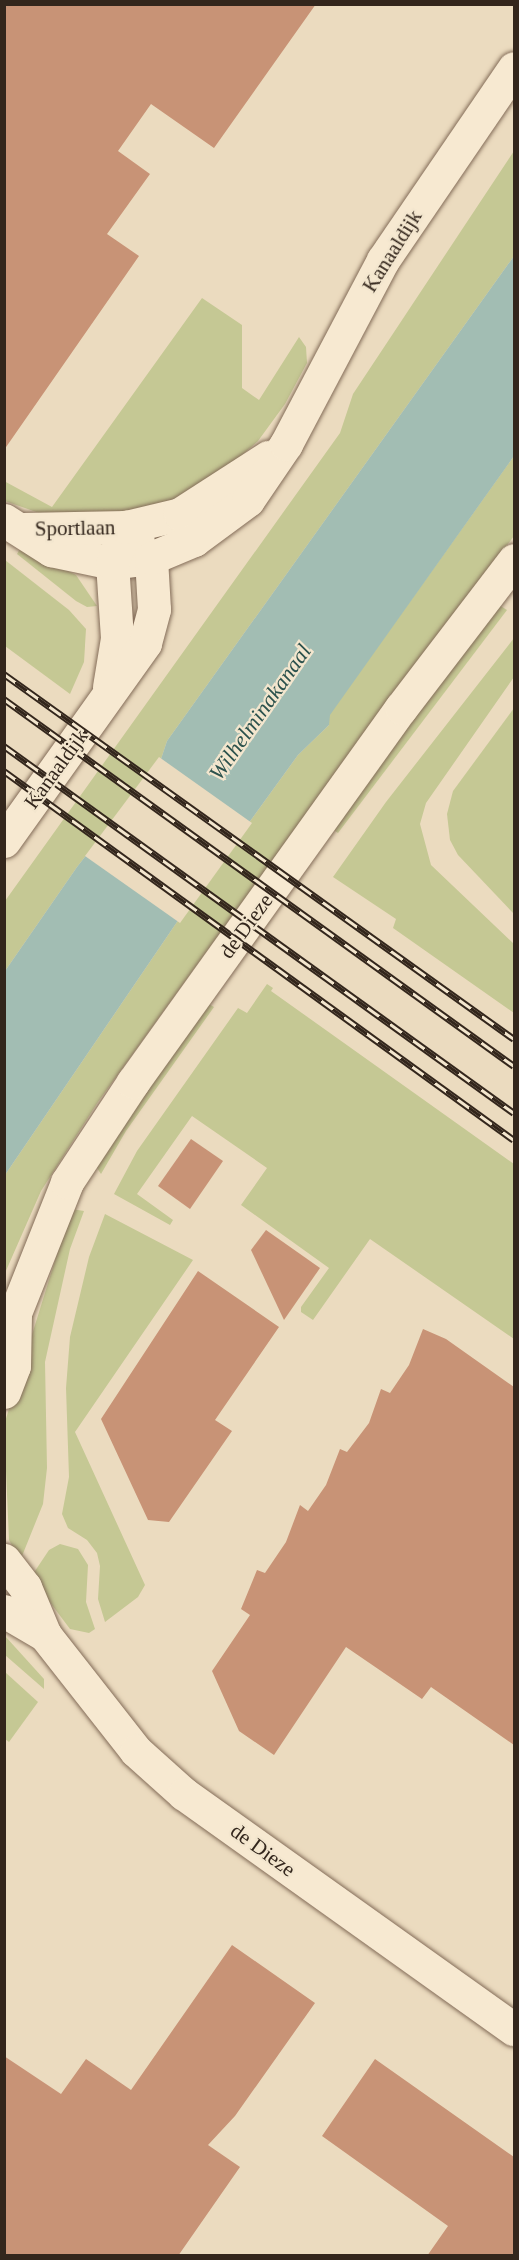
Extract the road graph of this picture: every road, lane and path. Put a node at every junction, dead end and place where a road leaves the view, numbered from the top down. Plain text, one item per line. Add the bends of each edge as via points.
1 (514, 68) edge
2 (286, 444) junction
3 (13, 525) edge
4 (126, 527) junction
5 (151, 558) junction
6 (514, 560) edge
7 (112, 563) junction
8 (108, 697) junction
9 (4, 841) edge
10 (10, 1320) edge
11 (4, 1392) edge
12 (4, 1560) edge
13 (4, 1611) edge
14 (45, 1635) junction
15 (514, 2029) edge

1 - 2 street, Kanaaldijk via 383,260
2 - 4 street, Kanaaldijk via 231,484 180,514
2 - 5 street, Kanaaldijk via 248,500 194,540
3 - 4 street, Sportlaan
3 - 7 street, Sportlaan via 51,550
4 - 5 street, Sportlaan
4 - 7 street, Kanaaldijk
5 - 7 street, Kanaaldijk
5 - 8 street, Kanaaldijk via 154,609 145,643
6 - 10 street, de Dieze via 401,708 103,1127 67,1182
7 - 8 street, Kanaaldijk via 117,638
8 - 9 street, Kanaaldijk
10 - 11 street, de Dieze via 14,1366
12 - 14 street, de Dieze via 25,1587
13 - 14 street, de Dieze
14 - 15 street, de Dieze via 136,1751 184,1794

